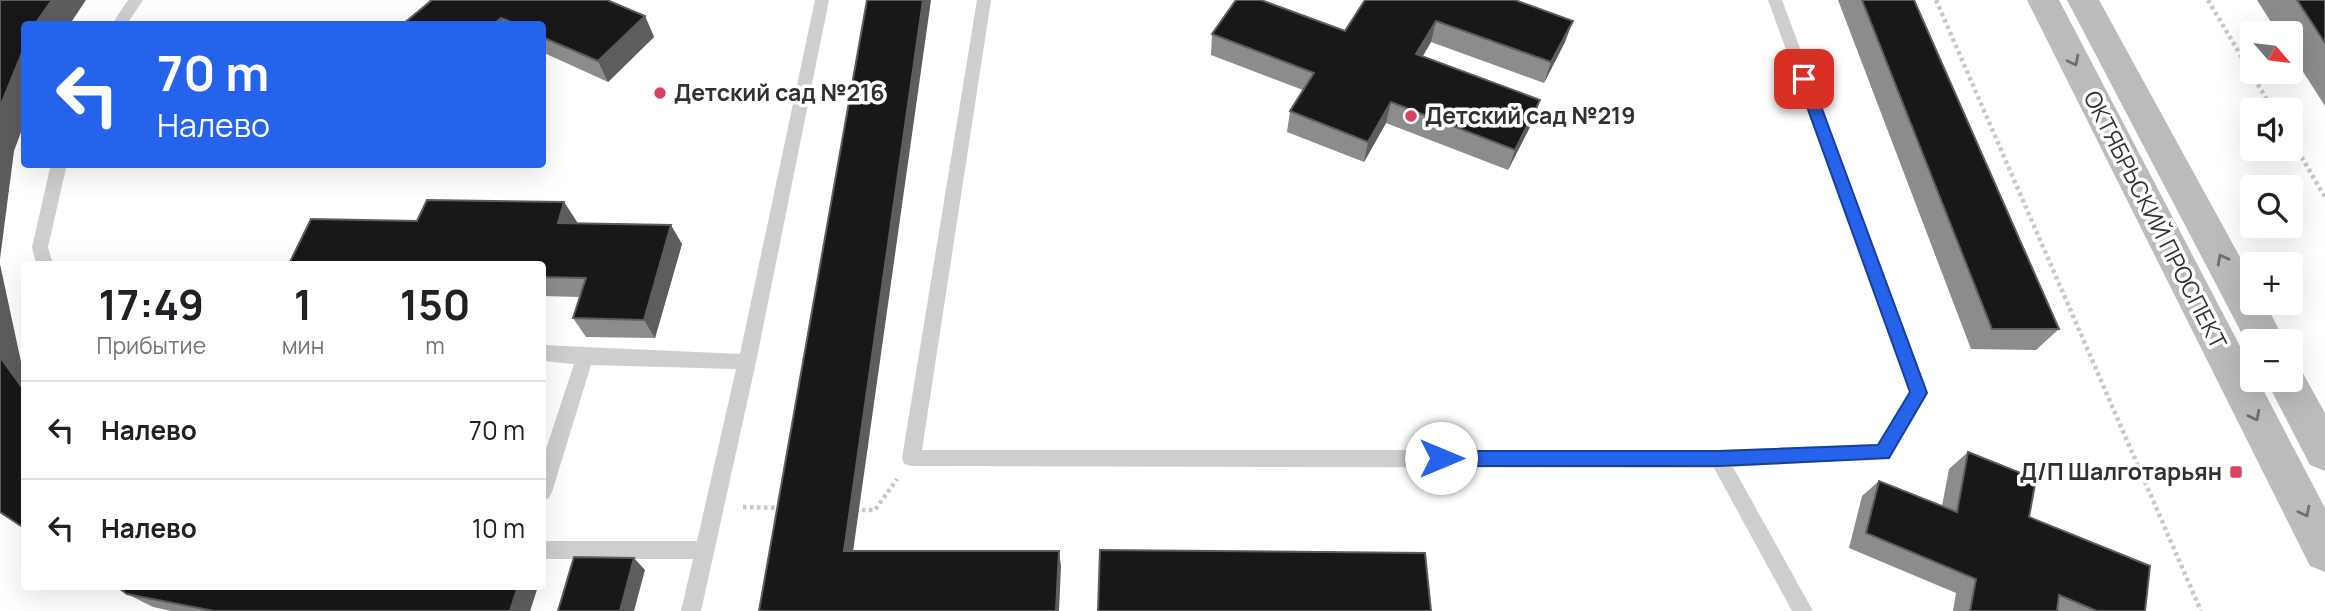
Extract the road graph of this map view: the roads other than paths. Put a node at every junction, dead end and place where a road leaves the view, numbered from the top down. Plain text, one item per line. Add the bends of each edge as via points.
1 (136, 0) edge
2 (822, 0) edge
3 (984, 0) edge
4 (1775, 0) edge
5 (2043, 0) edge
6 (2083, 0) edge
7 (121, 21) edge
8 (58, 168) edge
9 (43, 261) edge
10 (2260, 329) edge
11 (546, 353) edge
12 (585, 358) junction
13 (747, 362) junction
14 (2292, 392) edge
15 (2325, 452) edge
16 (1719, 459) junction
17 (546, 480) edge
18 (546, 550) edge
19 (704, 550) junction
20 (2325, 552) edge
21 (691, 611) edge
22 (1803, 611) edge

1 - 7 lane
2 - 13 lane
3 - 16 lane via 911,458
4 - 16 lane via 1919,393 1882,452
5 -> 20 main road, ОКТЯБРЬСКИЙ ПРОСПЕКТ
10 -> 6 main road, ОКТЯБРЬСКИЙ ПРОСПЕКТ
8 - 9 lane via 40,247
11 - 12 lane
12 - 13 lane
12 - 17 lane
13 - 19 lane
14 - 15 main road
16 - 22 lane
18 - 19 lane
19 - 21 lane

